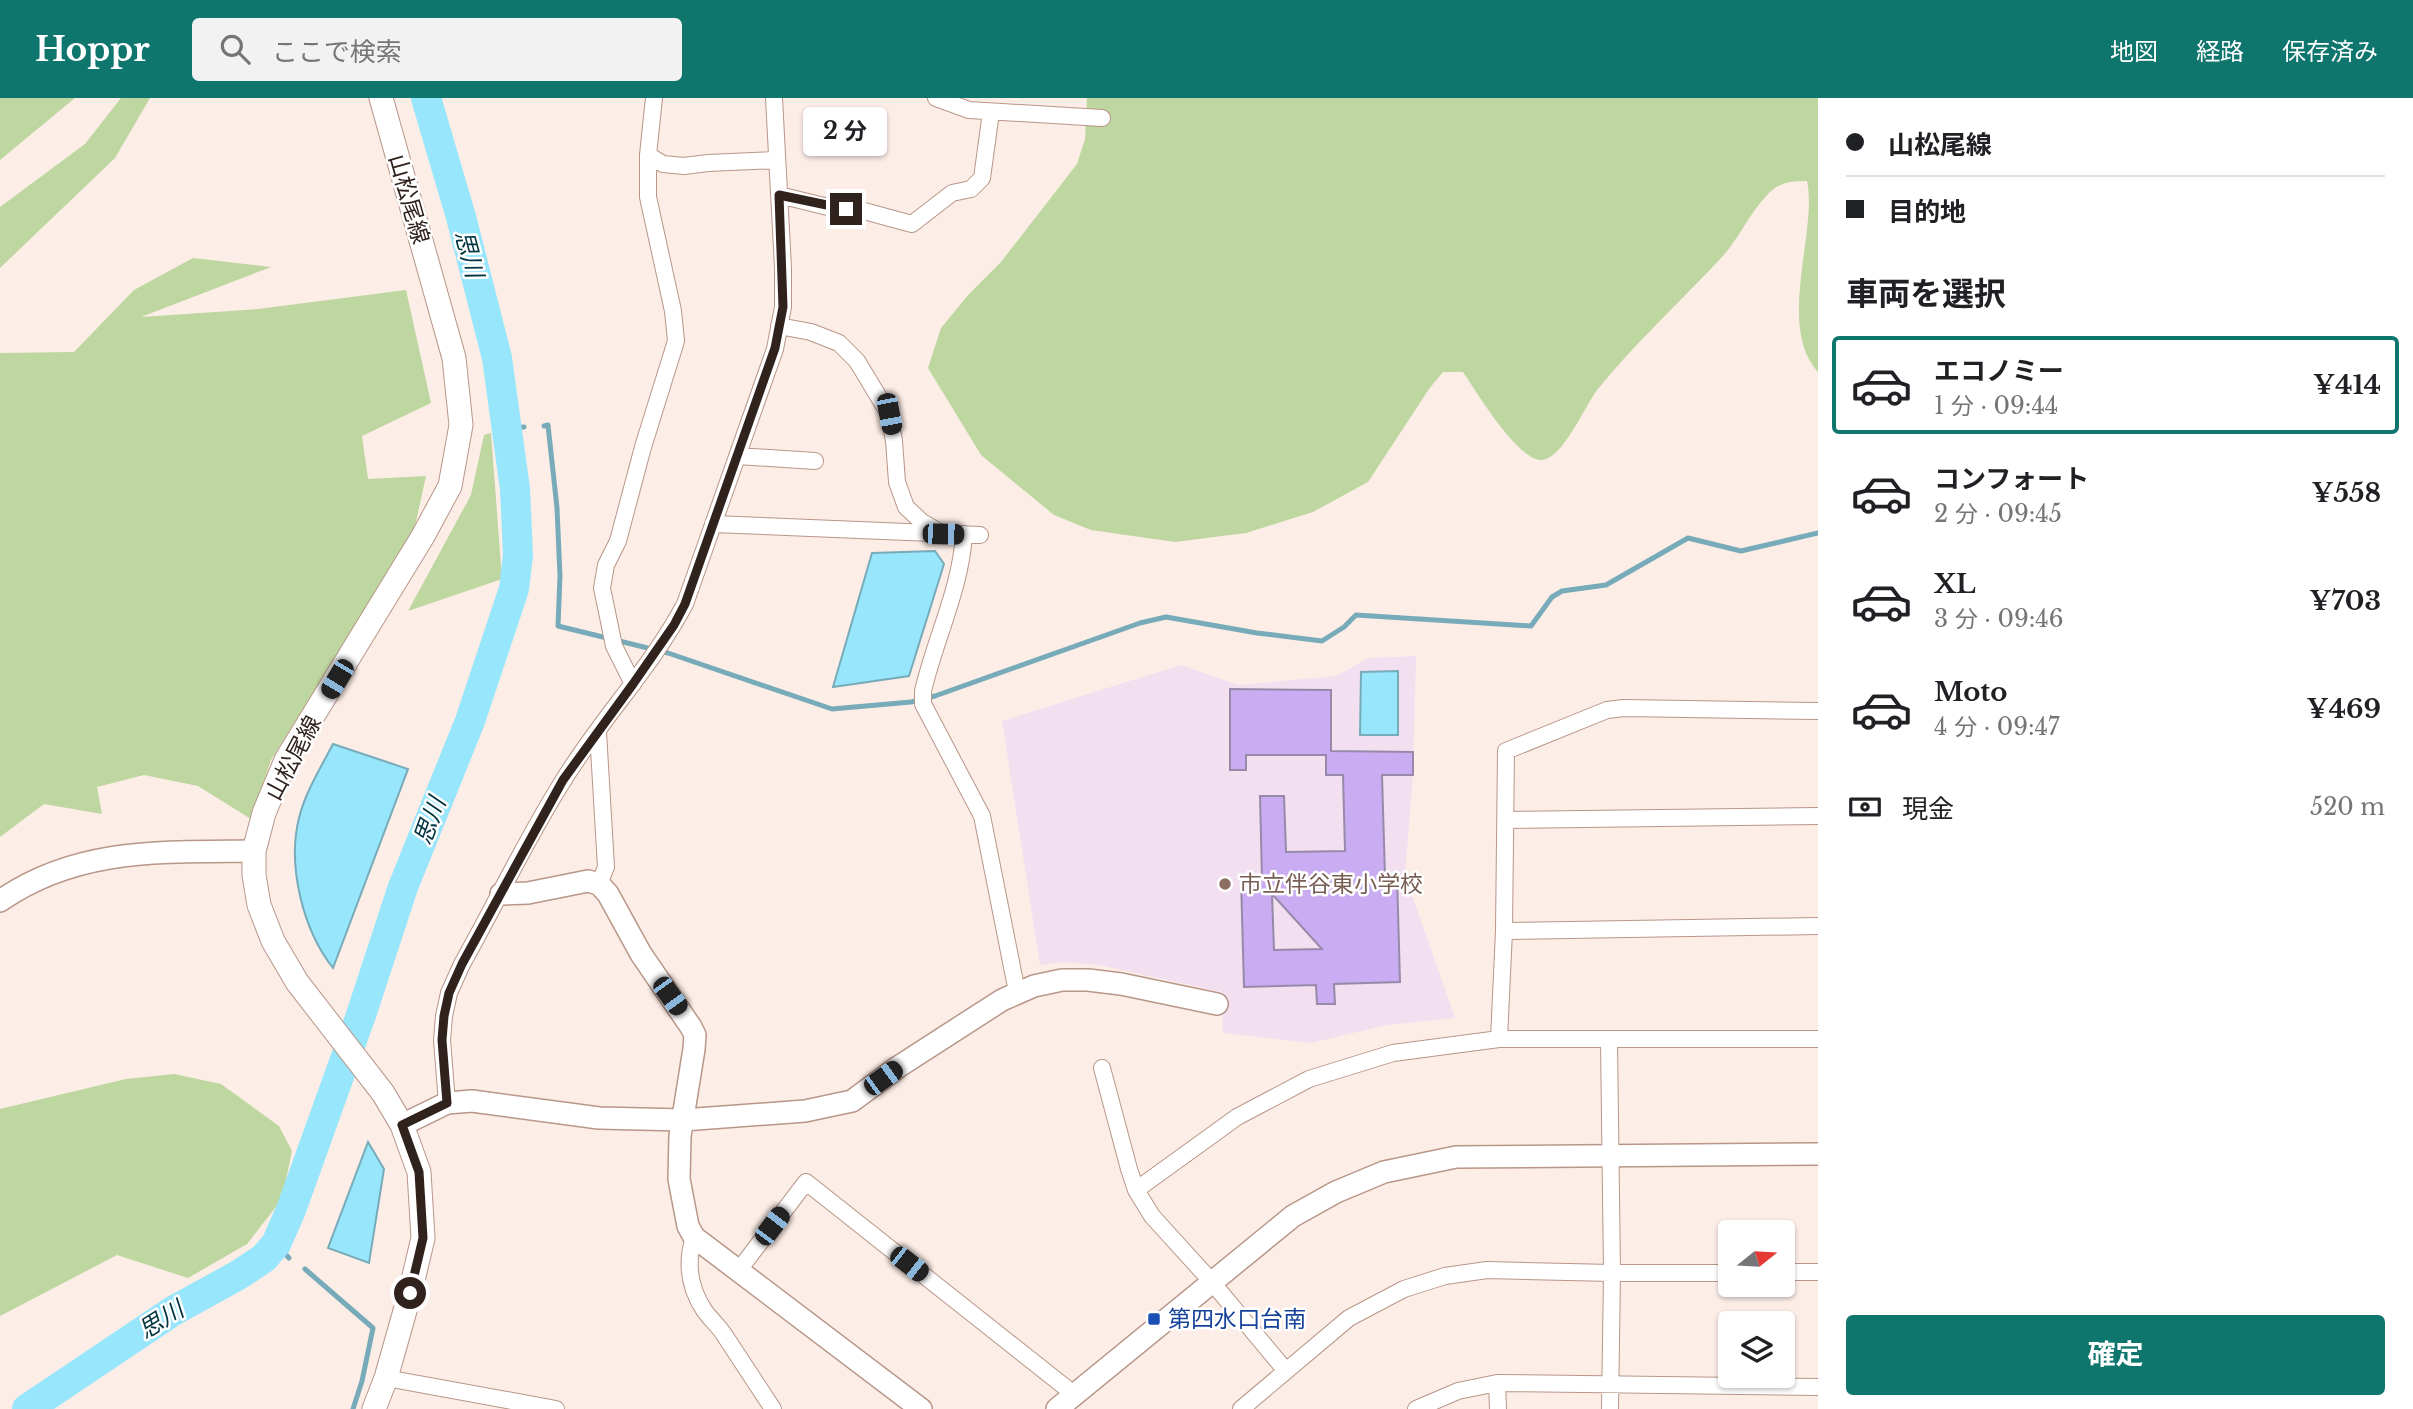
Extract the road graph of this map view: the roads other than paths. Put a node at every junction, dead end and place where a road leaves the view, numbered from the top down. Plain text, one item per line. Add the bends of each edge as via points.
1 (381, 98) edge
2 (654, 98) edge
3 (774, 98) edge
4 (936, 98) edge
5 (991, 112) junction
6 (1102, 118) dead end
7 (648, 155) junction
8 (776, 160) junction
9 (779, 195) junction
10 (779, 326) junction
11 (737, 457) junction
12 (815, 461) dead end
13 (713, 524) junction
14 (943, 534) junction
15 (633, 684) junction
16 (1818, 711) edge
17 (598, 732) junction
18 (1818, 816) edge
19 (1506, 820) junction
20 (254, 851) junction
21 (599, 884) junction
22 (501, 894) junction
23 (0, 901) edge
24 (1818, 926) edge
25 (1504, 931) junction
26 (1017, 992) junction
27 (1217, 1004) dead end
28 (1818, 1039) edge
29 (1499, 1040) junction
30 (1609, 1040) junction
31 (1102, 1068) dead end
32 (447, 1103) junction
33 (683, 1120) junction
34 (402, 1125) junction
35 (1818, 1154) edge
36 (1611, 1155) junction
37 (1136, 1190) junction
38 (694, 1237) junction
39 (739, 1270) junction
40 (1796, 1272) edge
41 (1818, 1272) edge
42 (1612, 1273) junction
43 (1718, 1273) edge
44 (1212, 1281) junction
45 (1286, 1371) junction
46 (386, 1378) junction
47 (1497, 1383) junction
48 (1610, 1385) junction
49 (1818, 1387) edge
50 (1075, 1395) junction
51 (374, 1409) edge
52 (556, 1409) edge
53 (773, 1409) edge
54 (921, 1409) edge
55 (1057, 1409) edge
56 (1241, 1409) edge
57 (1416, 1409) edge
58 (1498, 1409) edge
59 (1610, 1409) edge

1 - 20 main road, 山松尾線 via 454,358 461,425 450,486 286,760
2 - 7 street
3 - 8 street
4 - 5 street
5 - 6 street
5 - 9 street via 982,178 971,189 952,193 912,225
7 - 8 street via 663,164 684,166
7 - 15 street via 649,197 676,341 602,588 612,638
8 - 9 street
9 - 10 street via 783,307
10 - 11 street
10 - 14 street via 811,331 839,343 857,361 889,414 897,482 906,507
11 - 12 street
11 - 13 street
13 - 14 street
13 - 15 street via 685,604
14 - 26 street via 972,535 923,698 982,816
15 - 17 street
16 - 19 street via 1607,710 1506,751
17 - 21 street via 606,867
17 - 22 street via 563,780
18 - 19 street
19 - 25 street
20 - 23 street via 100,859 59,870
20 - 34 main road, 山松尾線 via 259,905 273,942 296,982 383,1093
21 - 22 street via 588,881
21 - 33 street via 695,1035
22 - 32 street via 449,993 442,1040
24 - 25 street
25 - 29 street
26 - 27 street via 1048,982 1088,979
26 - 33 street via 852,1101 805,1111
28 - 30 street
29 - 30 street
29 - 37 street via 1393,1053 1309,1079 1237,1116
30 - 36 street
31 - 37 street
32 - 33 street via 472,1101 599,1118
32 - 34 street
33 - 38 street via 679,1179
34 - 46 main road, 山松尾線 via 419,1172 423,1238
35 - 36 street
36 - 42 street
36 - 44 street via 1456,1157 1384,1172 1293,1216
37 - 44 street via 1152,1216
38 - 39 street
38 - 53 street via 689,1254 694,1290
39 - 50 street via 806,1182
39 - 54 street
40 - 41 street
42 - 43 street
42 - 45 street via 1487,1269 1445,1276 1404,1289 1349,1318
42 - 48 street
44 - 45 street
44 - 50 street
45 - 56 street
46 - 51 main road, 山松尾線
46 - 52 street
47 - 48 street
47 - 57 street via 1458,1391
47 - 58 street
48 - 49 street
48 - 59 street
50 - 55 street

